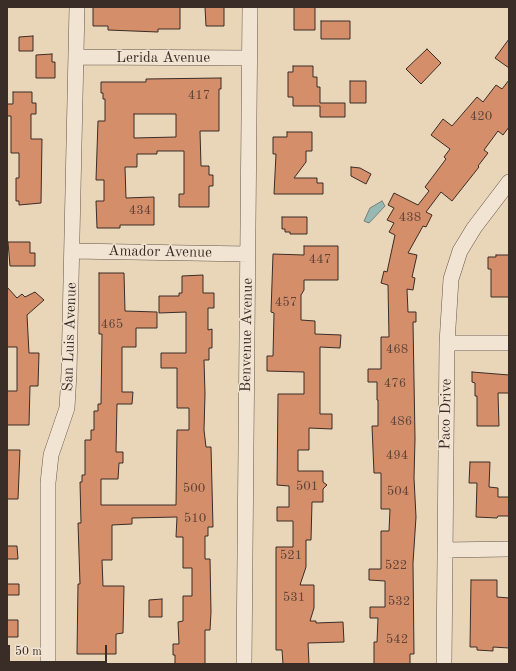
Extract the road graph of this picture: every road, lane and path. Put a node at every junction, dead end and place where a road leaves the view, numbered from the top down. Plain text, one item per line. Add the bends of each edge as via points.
1 (77, 7) edge
2 (250, 7) edge
3 (77, 57) junction
4 (250, 58) junction
5 (509, 182) edge
6 (72, 251) junction
7 (248, 254) junction
8 (447, 343) junction
9 (509, 343) edge
10 (509, 549) edge
11 (445, 550) junction
12 (48, 664) edge
13 (244, 664) edge
14 (444, 664) edge

1 - 3 street, San Luis Avenue
2 - 4 street, Benvenue Avenue
3 - 4 street, Lerida Avenue
3 - 6 street, San Luis Avenue
4 - 7 street, Benvenue Avenue
5 - 8 street, Paco Drive via 460,251 451,279
6 - 7 street, Amador Avenue
6 - 12 street, San Luis Avenue via 67,408 51,454 48,483
7 - 13 street, Benvenue Avenue
8 - 9 street
8 - 11 street, Paco Drive
10 - 11 street
11 - 14 street, Paco Drive

